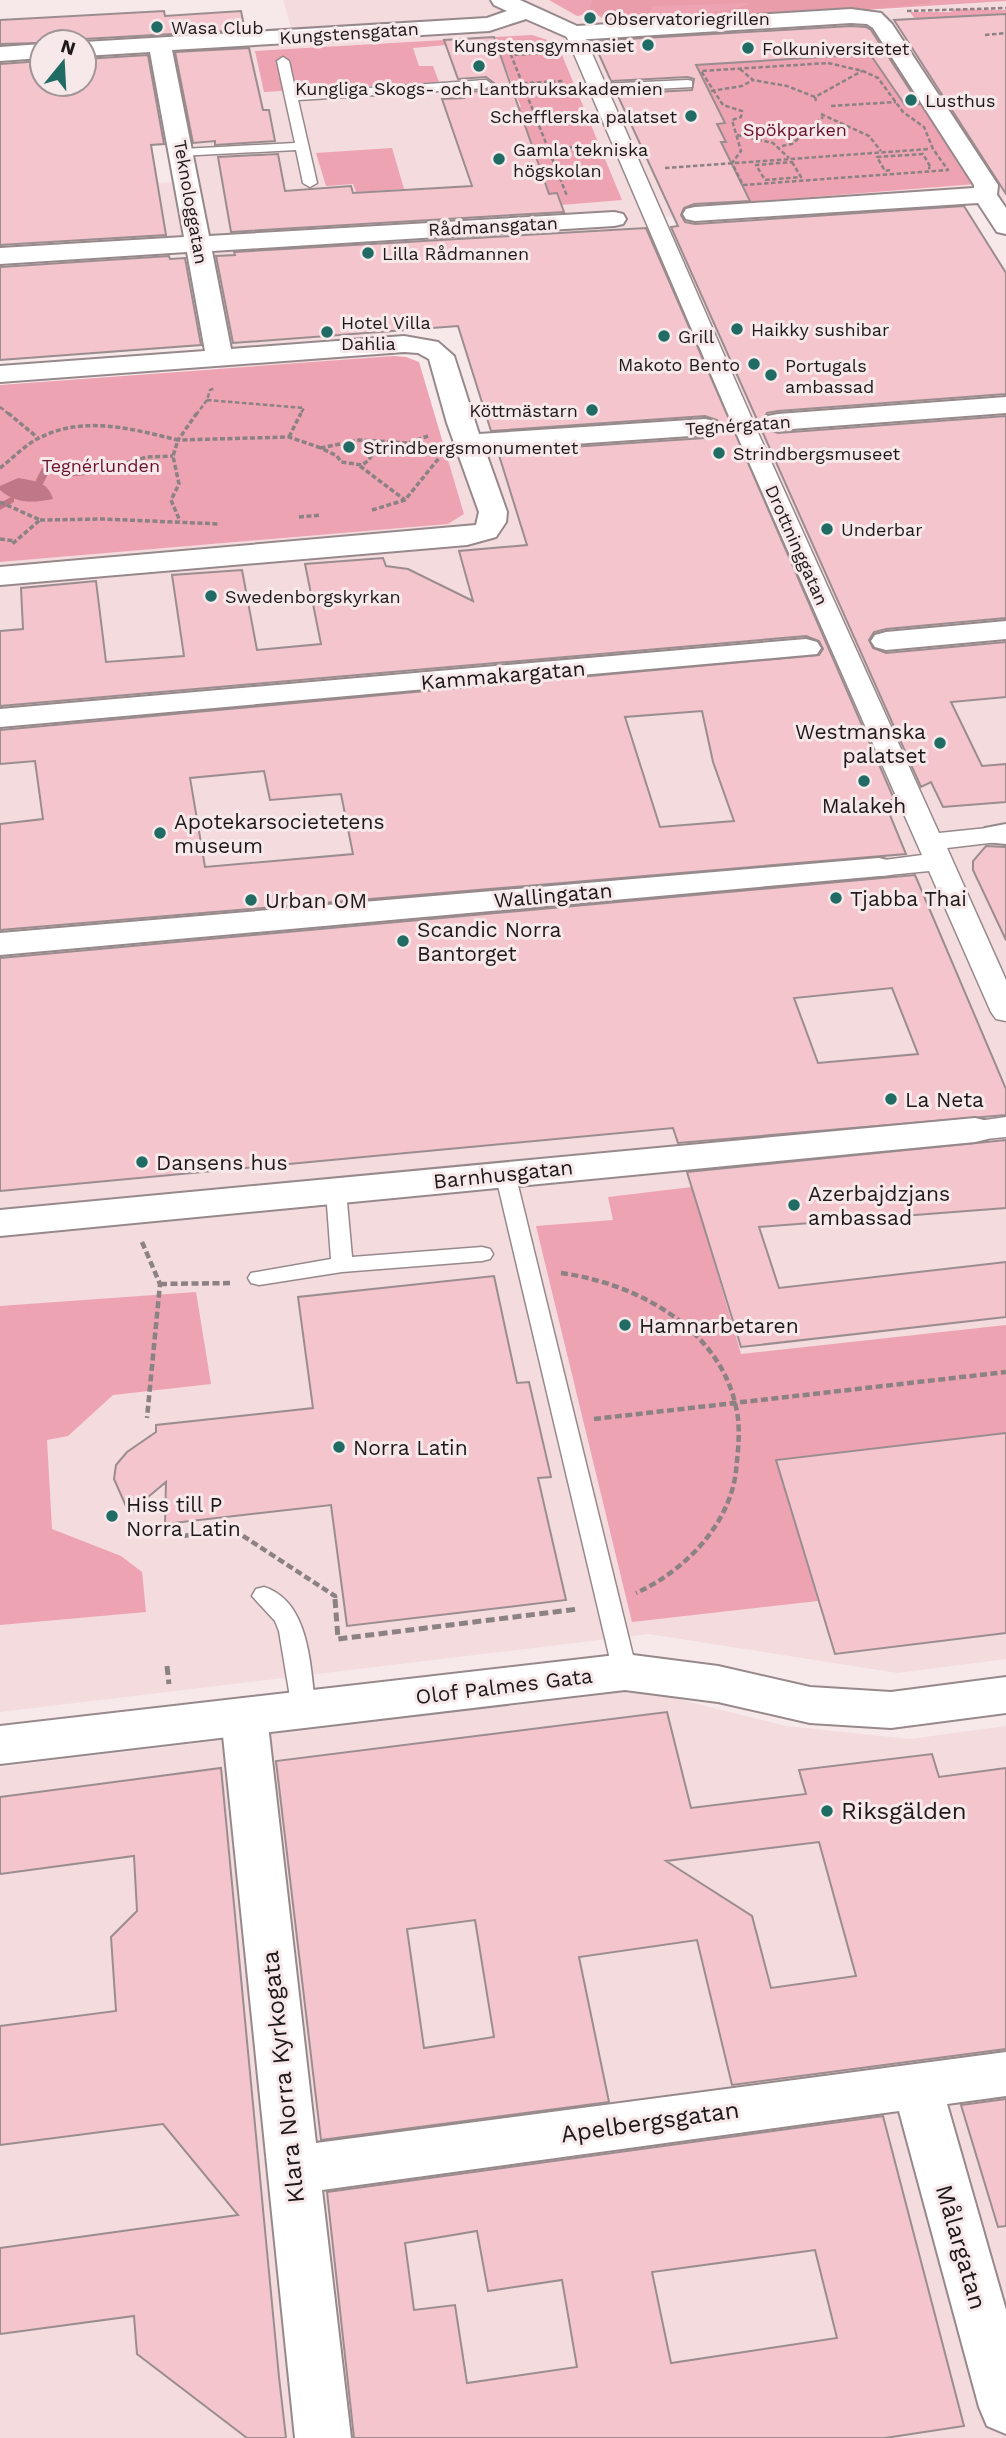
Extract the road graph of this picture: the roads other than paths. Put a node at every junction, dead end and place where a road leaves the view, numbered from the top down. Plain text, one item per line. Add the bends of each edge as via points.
1 (502, 0) edge
2 (528, 11) junction
3 (574, 33) junction
4 (160, 45) junction
5 (98, 48) edge
6 (28, 52) edge
7 (0, 54) edge
8 (283, 61) dead end
9 (486, 84) road end
10 (598, 84) junction
11 (688, 84) dead end
12 (291, 97) junction
13 (302, 146) junction
14 (183, 153) junction
15 (310, 183) dead end
16 (985, 195) junction
17 (695, 214) joint
18 (652, 216) junction
19 (614, 219) joint
20 (1006, 227) edge
21 (198, 243) junction
22 (0, 256) edge
23 (220, 359) junction
24 (0, 374) edge
25 (1006, 405) edge
26 (778, 422) joint
27 (744, 425) junction
28 (705, 427) joint
29 (458, 450) junction
30 (0, 576) edge
31 (1006, 630) edge
32 (886, 641) joint
33 (842, 645) junction
34 (806, 648) joint
35 (0, 718) edge
36 (1002, 835) edge
37 (934, 852) junction
38 (878, 868) joint
39 (0, 944) edge
40 (1006, 1012) edge
41 (990, 1129) edge
42 (505, 1173) junction
43 (336, 1191) junction
44 (0, 1223) edge
45 (482, 1254) dead end
46 (342, 1265) junction
47 (260, 1278) road end
48 (264, 1596) dead end
49 (625, 1672) junction
50 (1006, 1695) edge
51 (304, 1709) junction
52 (244, 1716) junction
53 (0, 1745) edge
54 (1006, 2074) edge
55 (917, 2086) junction
56 (293, 2170) junction
57 (1006, 2407) edge
58 (323, 2438) edge

1 - 2 street
2 - 3 street
2 - 4 street, Kungstensgatan via 489,24
3 - 10 street, Drottninggatan
3 - 16 street via 873,18 881,23 986,185
4 - 5 street, Kungstensgatan
4 - 14 street, Teknologgatan
6 - 7 street
8 - 12 lane
9 - 12 lane
10 - 11 lane
10 - 18 street, Drottninggatan
12 - 13 lane
13 - 14 lane
13 - 15 lane
14 - 21 street, Teknologgatan
16 - 17 street, Rådmansgatan
16 - 20 street
17 - 18 street, Rådmansgatan
18 - 19 street, Rådmansgatan
18 - 27 street, Drottninggatan
19 - 21 street, Rådmansgatan via 471,233
21 - 22 street, Rådmansgatan
21 - 23 street, Teknologgatan
23 - 24 street
23 - 29 street via 404,344 434,349 442,356
25 - 26 street, Tegnérgatan
26 - 27 street, Tegnérgatan
27 - 28 street, Tegnérgatan
27 - 33 street, Drottninggatan
28 - 29 street, Tegnérgatan
29 - 30 street via 493,512 486,531
31 - 32 street, Kammakargatan
32 - 33 street, Kammakargatan
33 - 34 street, Kammakargatan
33 - 37 street, Drottninggatan
34 - 35 street, Kammakargatan
36 - 37 street, Wallingatan
37 - 38 street, Wallingatan
37 - 40 street, Drottninggatan
38 - 39 street, Wallingatan via 696,877
41 - 42 street, Barnhusgatan
42 - 43 street, Barnhusgatan
42 - 49 lane
43 - 44 street, Barnhusgatan
43 - 46 lane
45 - 46 lane
46 - 47 lane
48 - 51 lane via 285,1616 291,1631
49 - 50 street, Olof Palmes Gata via 706,1682 810,1704 891,1710
49 - 51 street, Olof Palmes Gata
51 - 52 street, Olof Palmes Gata
52 - 53 street, Olof Palmes Gata
52 - 56 street, Klara Norra Kyrkogata
54 - 55 street, Apelbergsgatan
55 - 56 street, Apelbergsgatan
55 - 57 street, Målargatan
56 - 58 street, Klara Norra Kyrkogata

